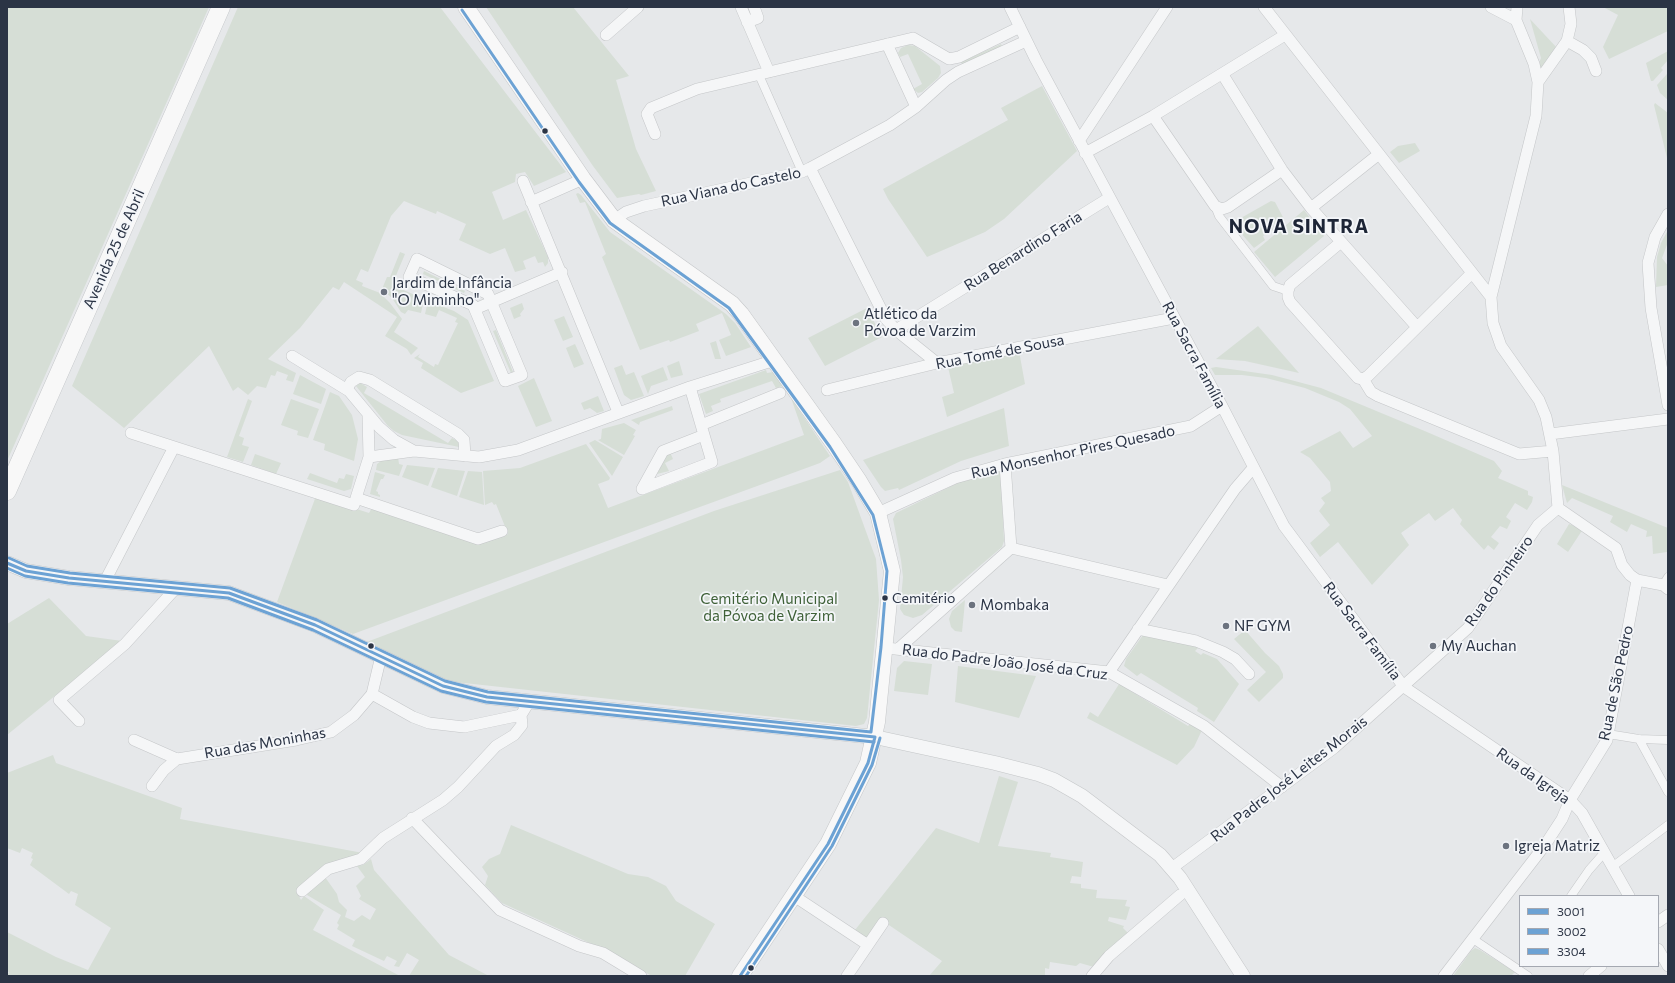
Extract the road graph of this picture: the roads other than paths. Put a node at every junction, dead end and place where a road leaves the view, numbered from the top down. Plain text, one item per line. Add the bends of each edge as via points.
1 (221, 7) edge
2 (466, 7) edge
3 (638, 7) edge
4 (741, 7) edge
5 (754, 7) edge
6 (1010, 7) edge
7 (1167, 7) edge
8 (1264, 7) edge
9 (1491, 7) edge
10 (1517, 7) edge
11 (1569, 7) edge
12 (1516, 20) junction
13 (747, 22) junction
14 (1020, 27) junction
15 (1286, 35) junction
16 (606, 36) dead end
17 (1026, 41) junction
18 (1567, 41) junction
19 (886, 44) junction
20 (954, 58) junction
21 (962, 71) junction
22 (1596, 71) dead end
23 (770, 72) junction
24 (758, 75) junction
25 (1223, 75) junction
26 (1538, 82) junction
27 (916, 106) junction
28 (1153, 116) junction
29 (655, 134) dead end
30 (1079, 141) junction
31 (1086, 153) junction
32 (1379, 154) junction
33 (806, 170) junction
34 (1282, 170) junction
35 (583, 178) junction
36 (523, 181) dead end
37 (1109, 198) junction
38 (531, 202) junction
39 (1215, 206) junction
40 (1311, 208) junction
41 (1668, 214) edge
42 (614, 220) junction
43 (1341, 242) junction
44 (562, 272) junction
45 (1472, 273) junction
46 (1288, 291) junction
47 (1490, 297) junction
48 (492, 302) junction
49 (475, 309) junction
50 (1174, 318) junction
51 (1417, 327) junction
52 (896, 330) junction
53 (292, 356) dead end
54 (775, 360) junction
55 (937, 363) junction
56 (1363, 379) junction
57 (690, 387) junction
58 (347, 390) junction
59 (827, 390) dead end
60 (780, 393) dead end
61 (1668, 405) edge
62 (1222, 406) junction
63 (618, 412) junction
64 (368, 415) junction
65 (1668, 419) edge
66 (703, 430) junction
67 (131, 433) dead end
68 (1550, 434) junction
69 (174, 447) junction
70 (414, 451) junction
71 (1553, 451) junction
72 (465, 456) junction
73 (368, 457) junction
74 (1005, 464) junction
75 (1253, 468) junction
76 (7, 491) edge
77 (356, 498) junction
78 (1558, 508) junction
79 (878, 513) junction
80 (502, 531) dead end
81 (1011, 548) junction
82 (7, 563) edge
83 (1637, 580) junction
84 (104, 582) junction
85 (1666, 584) edge
86 (1168, 585) junction
87 (176, 588) junction
88 (1138, 629) junction
89 (892, 648) junction
90 (381, 656) junction
91 (1109, 672) junction
92 (1249, 674) dead end
93 (1404, 687) junction
94 (372, 694) junction
95 (529, 702) junction
96 (521, 715) junction
97 (79, 721) dead end
98 (1608, 734) junction
99 (875, 738) junction
100 (134, 740) dead end
101 (1639, 740) junction
102 (1668, 740) edge
103 (176, 759) junction
104 (152, 786) dead end
105 (1282, 787) junction
106 (1668, 792) edge
107 (1570, 800) junction
108 (412, 818) junction
109 (1668, 825) edge
110 (1604, 853) junction
111 (1612, 867) junction
112 (1176, 873) junction
113 (302, 891) dead end
114 (1180, 895) junction
115 (1572, 895) edge
116 (1628, 895) edge
117 (794, 896) junction
118 (1196, 903) junction
119 (1668, 915) edge
120 (1659, 921) edge
121 (882, 923) dead end
122 (1473, 939) junction
123 (868, 945) junction
124 (1659, 951) edge
125 (1668, 966) edge
126 (1519, 967) edge
127 (1600, 967) edge
128 (1521, 968) edge
129 (641, 976) edge
130 (740, 976) edge
131 (848, 976) edge
132 (1092, 976) edge
133 (1243, 976) edge
134 (1444, 976) edge
135 (1528, 976) edge
136 (1588, 976) edge

1 - 76 main road, Avenida 25 de Abril
2 - 35 main road
3 - 16 street
4 - 13 street
5 - 13 street via 758,18
6 - 14 street, Rua Sacra Família
7 - 30 street
8 - 15 street
9 - 12 street
10 - 12 street
11 - 18 street via 1571,24
12 - 26 street via 1534,64
13 - 23 street
14 - 17 street, Rua Sacra Família
14 - 20 street
15 - 25 street
15 - 32 street
17 - 21 street, Rua Viana do Castelo
17 - 30 street, Rua Sacra Família
18 - 22 street via 1591,58
18 - 26 street
19 - 20 street via 913,38
19 - 23 street
19 - 27 street
20 - 21 street
21 - 27 street, Rua Viana do Castelo via 946,80
23 - 24 street
24 - 29 street via 697,89 651,108 647,114
24 - 33 street
25 - 28 street
25 - 34 street
26 - 47 street via 1532,136
27 - 33 street, Rua Viana do Castelo via 890,125
28 - 31 street
28 - 39 street
30 - 31 street, Rua Sacra Família
31 - 37 street, Rua Sacra Família
32 - 40 street
32 - 45 street
33 - 42 street, Rua Viana do Castelo via 644,206 626,212
33 - 52 street via 886,319
34 - 39 street via 1228,207
34 - 40 street
35 - 38 street
35 - 42 main road
36 - 38 street
37 - 50 street, Rua Sacra Família
37 - 52 street, Rua Benardino Faria
38 - 44 street
39 - 46 street via 1219,216 1273,286
40 - 43 street
41 - 61 street via 1654,237 1648,263 1651,308
42 - 54 main road via 732,304
43 - 46 street via 1290,285
43 - 51 street
44 - 48 street
44 - 63 street
45 - 47 street
45 - 51 street
46 - 56 street via 1290,302 1354,375
47 - 68 street via 1496,336 1539,400
48 - 49 street
48 - 49 street via 522,375 505,381
48 - 49 street via 488,294 417,259 409,277 473,305
50 - 55 street, Rua Tomé de Sousa
50 - 62 street, Rua Sacra Família
51 - 56 street
52 - 55 street
53 - 58 street
54 - 57 street
54 - 79 main road via 859,481
55 - 59 street, Rua Tomé de Sousa
56 - 71 street via 1371,392 1378,396 1519,454
57 - 63 street
57 - 66 street
58 - 64 street
58 - 72 street via 351,382 359,377 370,380 458,434 464,440
60 - 66 street
62 - 74 street, Rua Monsenhor Pires Quesado via 1191,426
62 - 75 street, Rua Sacra Família
63 - 72 street via 518,450 479,457
64 - 70 street via 394,440
64 - 73 street
65 - 68 street
66 - 66 street via 663,451 642,489 712,462
67 - 69 street
68 - 71 street
69 - 77 street via 354,505
69 - 84 street
70 - 72 street
70 - 73 street
71 - 78 street
73 - 77 street
74 - 79 street, Rua Monsenhor Pires Quesado via 955,478
74 - 81 street
75 - 86 street via 1235,489
75 - 93 street, Rua Sacra Família via 1284,526
77 - 80 street via 478,539
78 - 83 street via 1616,548 1626,570
78 - 93 street, Rua do Pinheiro via 1538,525 1468,628
79 - 89 main road via 892,571
81 - 86 street
81 - 89 street
82 - 84 street via 26,571
83 - 85 street
83 - 98 street, Rua de São Pedro
84 - 87 street
86 - 88 street
87 - 90 street via 228,593 315,625
87 - 97 street via 125,644 59,700
88 - 91 street
88 - 92 street via 1196,641 1235,659
89 - 91 street, Rua do Padre João José da Cruz
89 - 99 main road
90 - 94 street, Rua das Moninhas
90 - 95 street via 442,686 487,697
91 - 105 street, Rua do Padre João José da Cruz via 1204,726
93 - 105 street, Rua Padre José Leites Morais via 1334,748
93 - 107 street, Rua da Igreja
94 - 96 street via 413,718 448,726 464,727
94 - 103 street, Rua das Moninhas via 354,715 331,732
95 - 96 street
95 - 99 street
96 - 108 street via 522,726 514,735 496,746 443,800
98 - 101 street
98 - 107 street, Rua de São Pedro via 1607,740
99 - 112 street via 994,763 1054,780 1082,796 1160,855
99 - 117 main road via 868,763 828,844
100 - 103 street
101 - 102 street
101 - 106 street
103 - 104 street
105 - 112 street, Rua Padre José Leites Morais
107 - 110 street, Rua da Igreja via 1582,813
107 - 122 street, Rua de São Pedro via 1562,819 1545,845
108 - 113 street via 383,838 361,859 328,869
108 - 129 street via 500,910 578,946 603,953
109 - 111 street
110 - 111 street, Rua da Igreja
110 - 115 street
111 - 116 street, Rua da Igreja
112 - 114 street
112 - 118 street
114 - 118 street
114 - 132 street via 1109,956
117 - 123 street
117 - 130 main road
118 - 133 street
119 - 120 street
121 - 123 street
122 - 126 street
122 - 134 street, Rua de São Pedro
123 - 131 street
124 - 125 street
127 - 136 street
128 - 135 street

